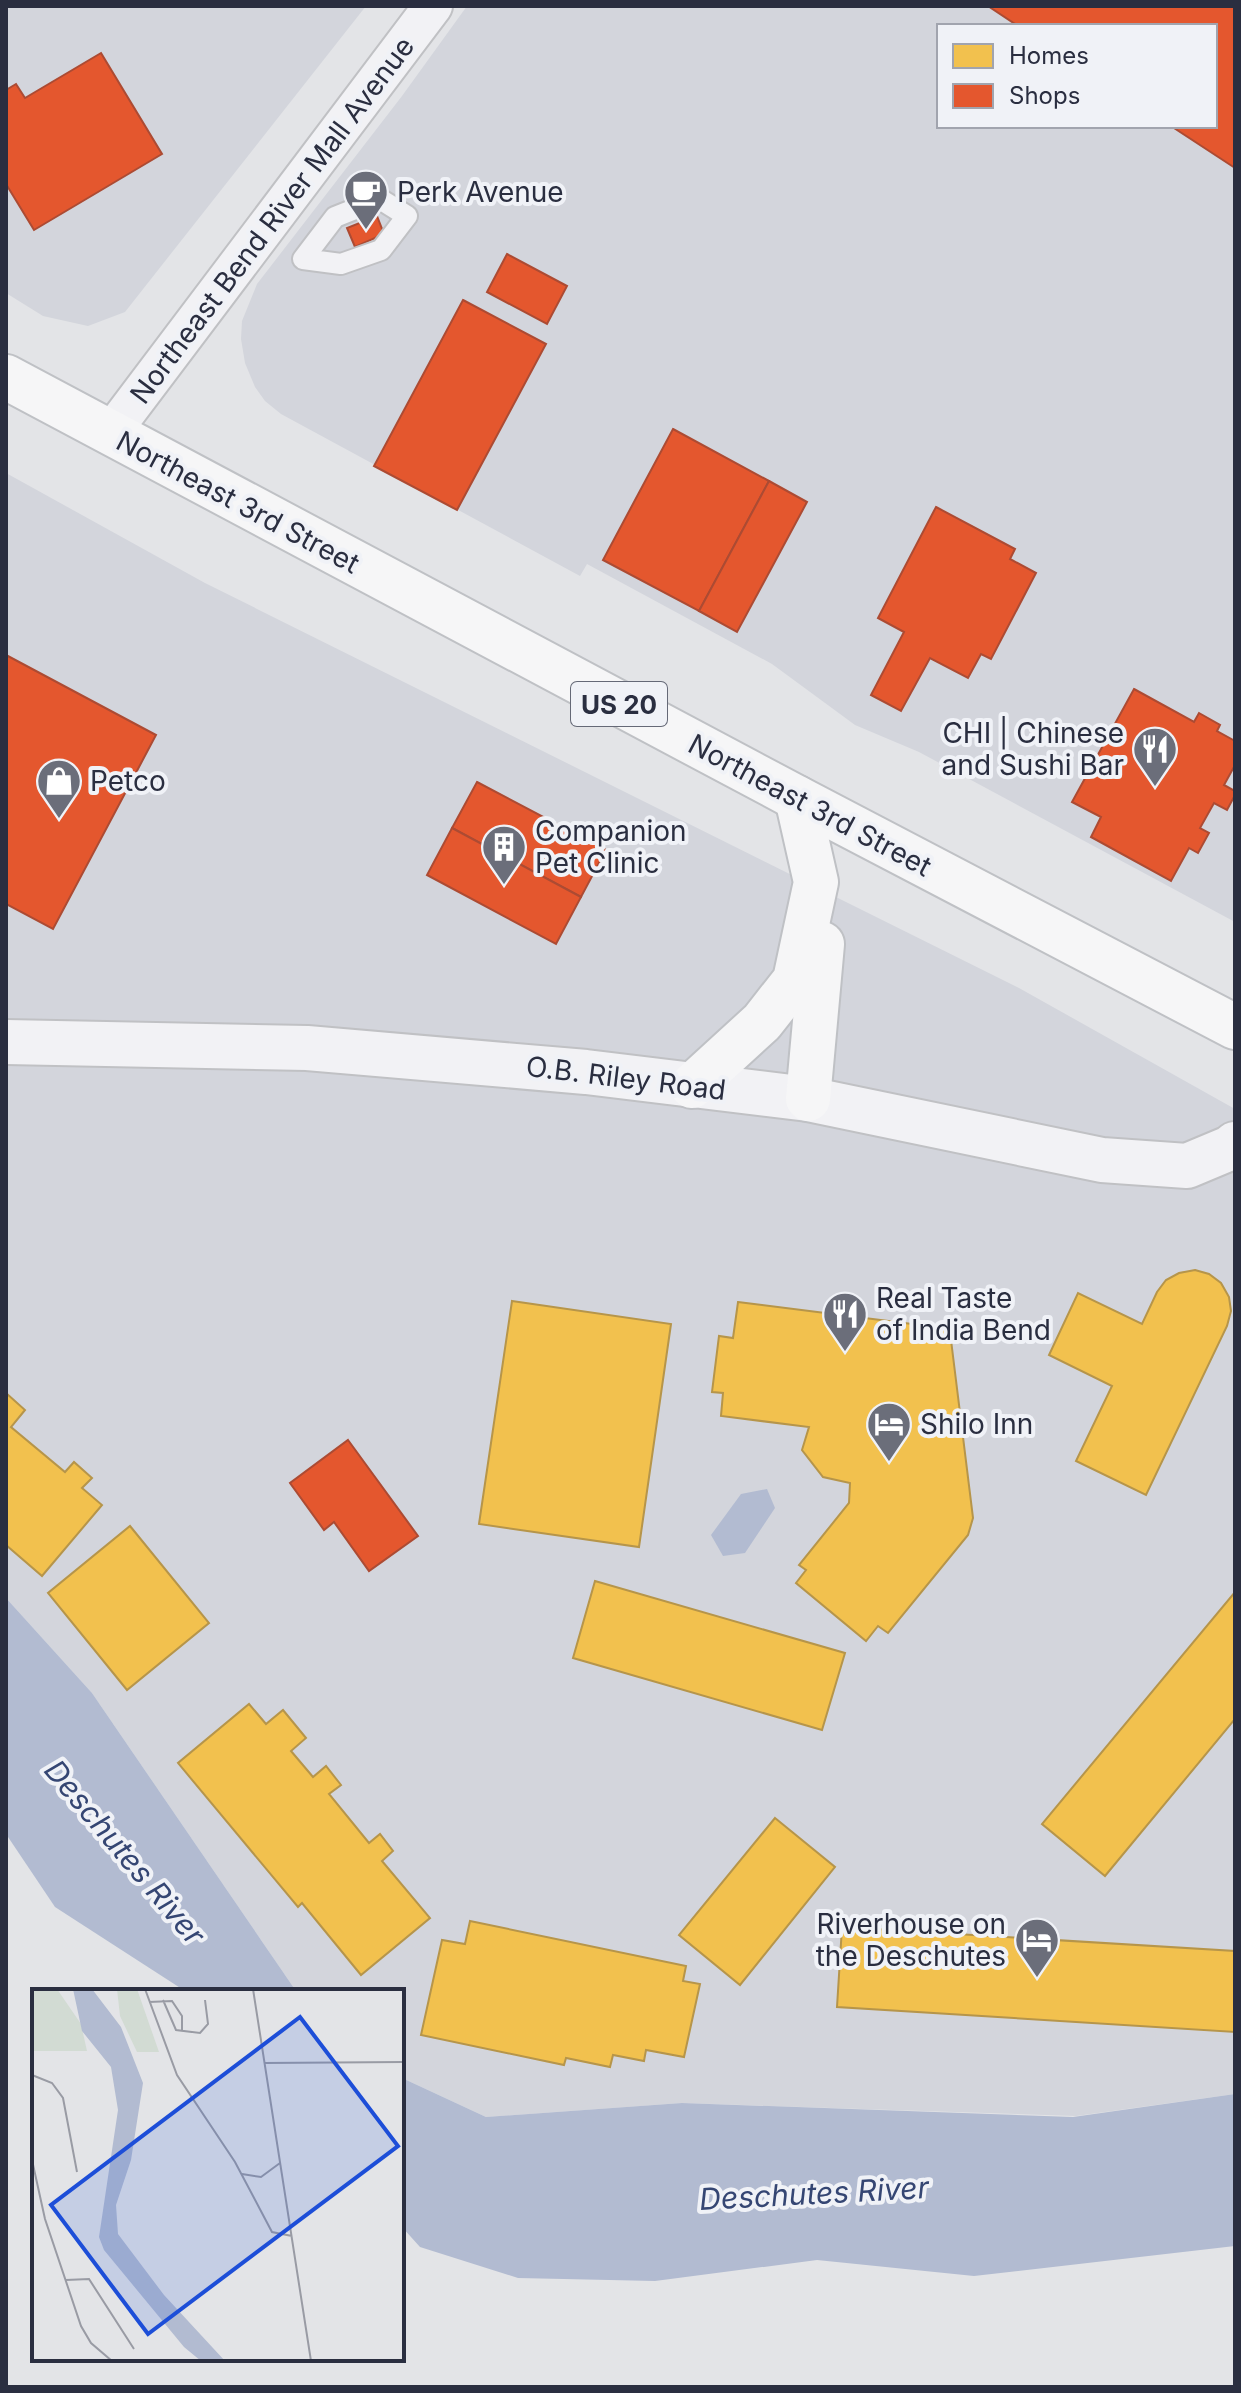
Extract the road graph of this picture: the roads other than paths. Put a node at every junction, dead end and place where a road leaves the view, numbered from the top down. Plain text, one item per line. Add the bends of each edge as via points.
1 (433, 6) edge
2 (303, 259) joint
3 (6, 377) edge
4 (110, 434) junction
5 (797, 798) junction
6 (816, 882) junction
7 (1235, 1027) edge
8 (6, 1042) edge
9 (692, 1086) junction
10 (808, 1099) junction
11 (1235, 1144) edge

1 - 4 street, Northeast Bend River Mall Avenue
2 - 2 lane via 335,217 380,199 407,216 381,250 341,264
3 - 4 main road, Northeast 3rd Street / US 20
4 - 5 main road, Northeast 3rd Street / US 20
5 - 6 main road
5 - 7 main road, Northeast 3rd Street / US 20
6 - 9 main road via 795,980 762,1022
6 - 10 main road via 824,924
8 - 9 street, O.B. Riley Road via 307,1048
9 - 10 street, O.B. Riley Road
10 - 11 street, O.B. Riley Road via 1102,1160 1187,1166

